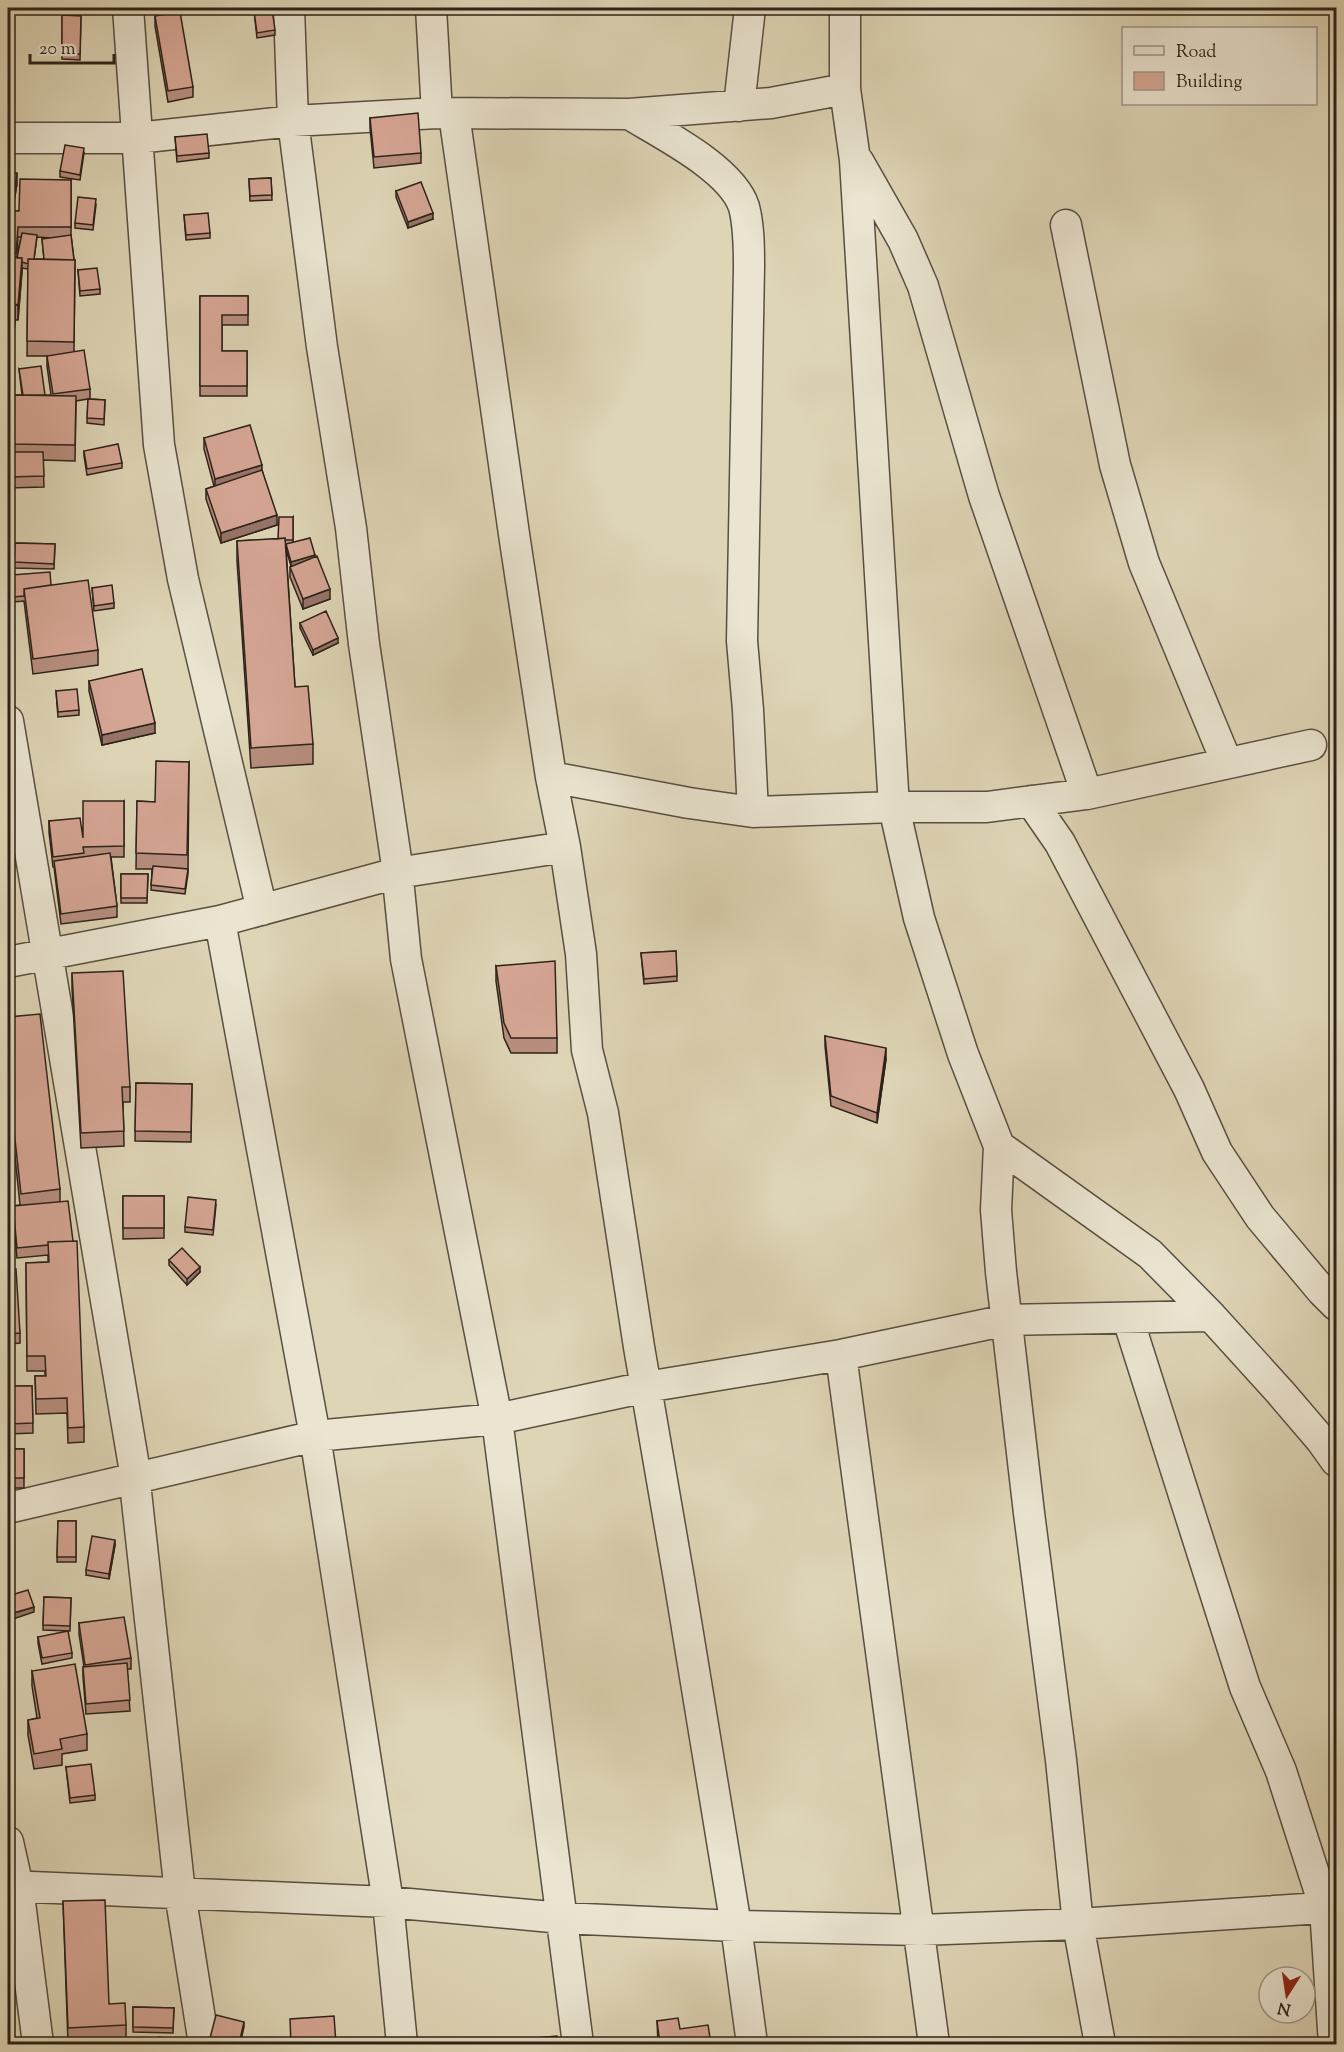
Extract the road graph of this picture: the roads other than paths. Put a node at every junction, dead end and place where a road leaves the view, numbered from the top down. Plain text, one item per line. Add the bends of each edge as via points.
1 (128, 8) edge
2 (289, 8) edge
3 (431, 8) edge
4 (750, 8) edge
5 (845, 8) edge
6 (845, 89) junction
7 (739, 106) junction
8 (446, 114) junction
9 (629, 114) junction
10 (293, 121) junction
11 (8, 138) edge
12 (136, 138) junction
13 (854, 154) junction
14 (1066, 225) dead end
15 (8, 721) edge
16 (1311, 745) dead end
17 (1227, 763) junction
18 (550, 777) junction
19 (1087, 794) junction
20 (1031, 801) junction
21 (894, 807) junction
22 (753, 812) junction
23 (565, 847) junction
24 (397, 873) junction
25 (262, 910) junction
26 (220, 921) junction
27 (48, 953) junction
28 (8, 962) edge
29 (999, 1146) junction
30 (1336, 1305) edge
31 (1210, 1316) junction
32 (1128, 1319) junction
33 (1007, 1320) junction
34 (841, 1354) junction
35 (646, 1387) junction
36 (497, 1419) junction
37 (315, 1436) junction
38 (1336, 1461) edge
39 (136, 1478) junction
40 (8, 1508) edge
41 (8, 1842) edge
42 (13, 1886) edge
43 (180, 1893) junction
44 (388, 1902) junction
45 (1330, 1907) edge
46 (562, 1918) junction
47 (1078, 1924) junction
48 (736, 1926) junction
49 (920, 1930) junction
50 (38, 2044) edge
51 (204, 2044) edge
52 (402, 2044) edge
53 (578, 2044) edge
54 (752, 2044) edge
55 (934, 2044) edge
56 (1100, 2044) edge
57 (1334, 2044) edge

1 - 12 street
2 - 10 street
3 - 8 street
4 - 7 street
5 - 6 street
6 - 7 street
6 - 13 street
7 - 9 street
8 - 9 street
8 - 10 street
8 - 18 street
9 - 22 street via 711,166 743,205 748,231 742,641
10 - 12 street
10 - 24 street
11 - 12 street
12 - 25 street via 159,445 183,579
13 - 19 street via 903,240 923,286 984,496
13 - 21 street
14 - 17 street via 1115,465 1144,563
15 - 27 street
16 - 17 street
17 - 19 street
18 - 22 street
18 - 23 street
19 - 20 street
20 - 21 street via 987,807
20 - 30 street via 1060,843 1189,1089 1217,1152 1260,1217
21 - 22 street
21 - 29 street via 919,918 963,1053
23 - 24 street
23 - 35 street via 581,954 587,1050 603,1113
24 - 25 street
24 - 36 street via 406,959
25 - 26 street
26 - 27 street
26 - 37 street
27 - 28 street
27 - 39 street
29 - 31 street via 1150,1254
29 - 33 street via 996,1210
31 - 32 street
31 - 38 street
32 - 33 street
32 - 45 street via 1245,1687
33 - 34 street
33 - 47 street
34 - 35 street
34 - 49 street
35 - 36 street
35 - 48 street
36 - 37 street
36 - 46 street
37 - 39 street
37 - 44 street
39 - 40 street
39 - 43 street
41 - 42 street
42 - 43 street
42 - 50 street
43 - 44 street
43 - 51 street
44 - 46 street
44 - 52 street
45 - 47 street
45 - 57 street
46 - 48 street
46 - 53 street
47 - 49 street
47 - 56 street
48 - 49 street
48 - 54 street
49 - 55 street

